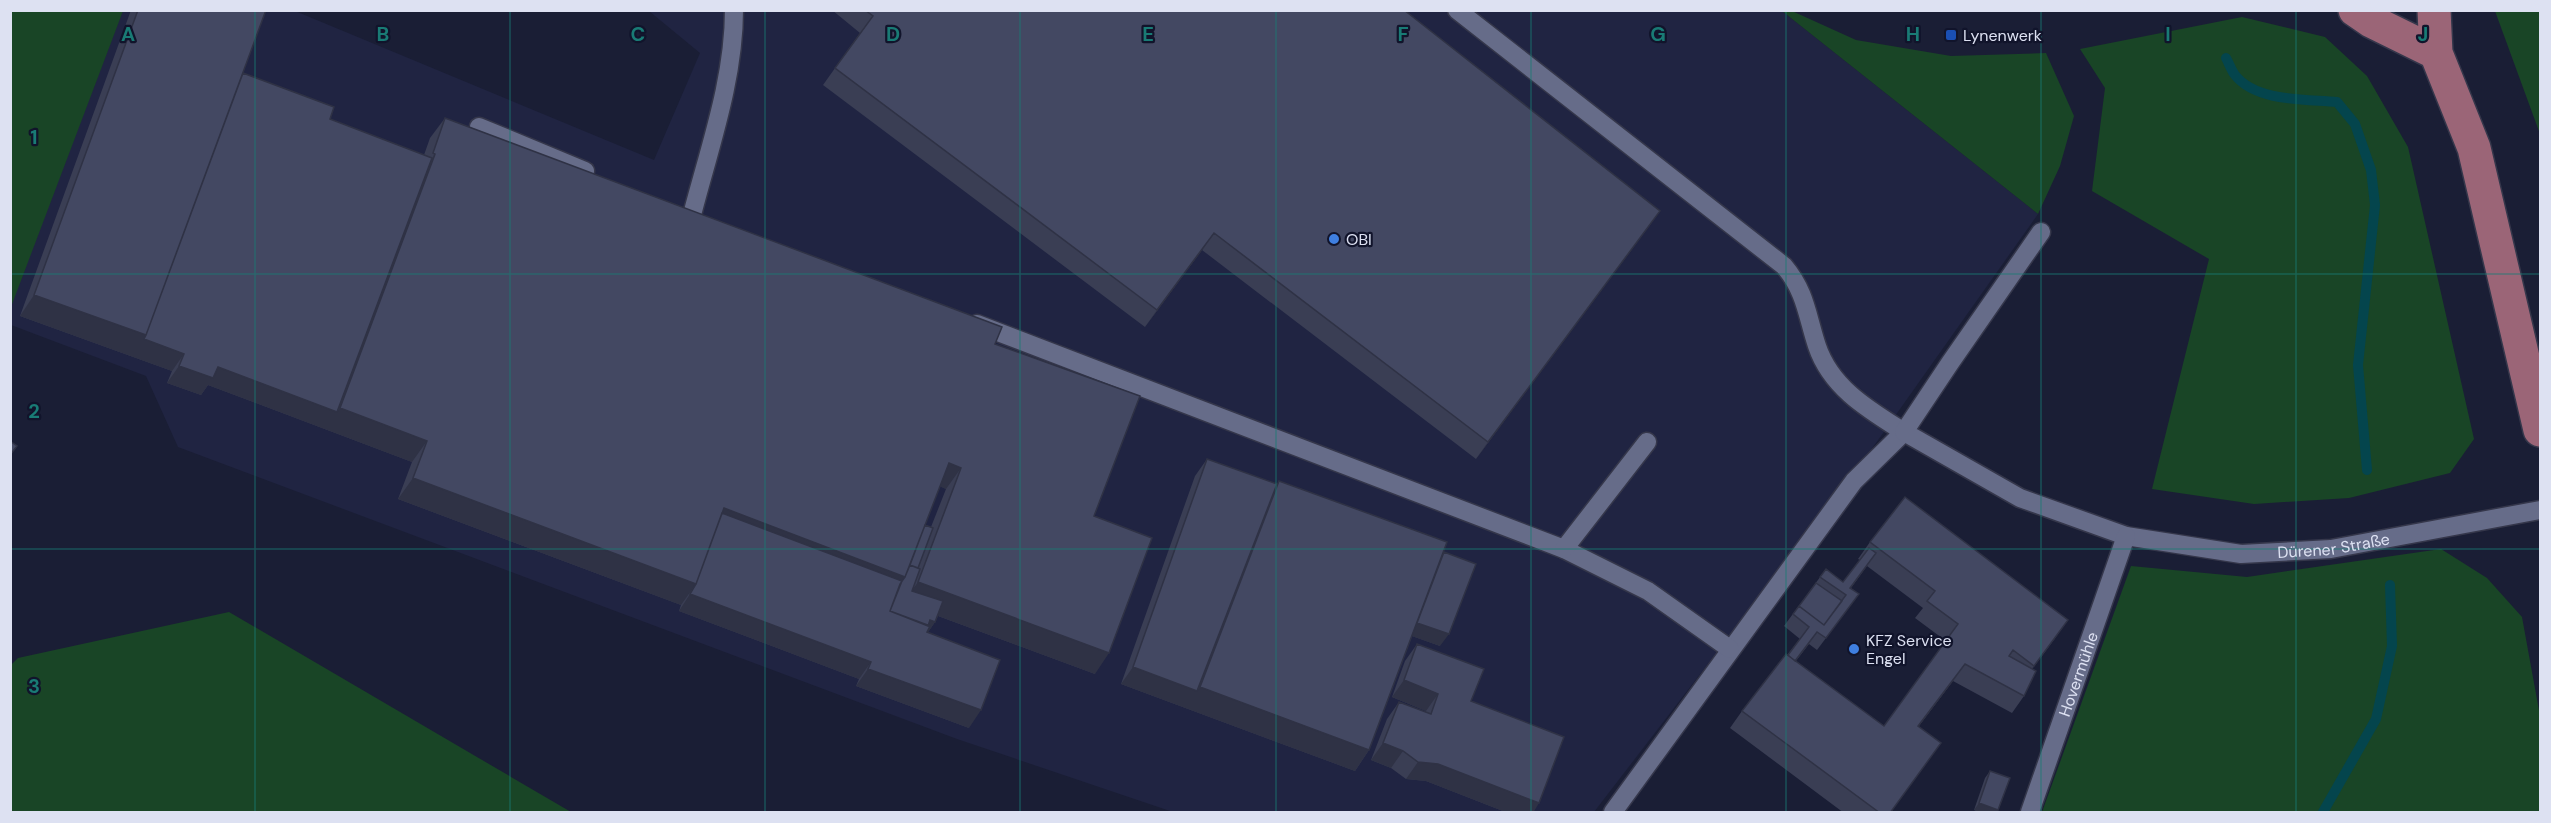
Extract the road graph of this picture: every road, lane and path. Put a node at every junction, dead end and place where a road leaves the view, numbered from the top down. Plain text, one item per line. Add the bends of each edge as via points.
1 (734, 10) edge
2 (1457, 10) edge
3 (2355, 10) edge
4 (2397, 10) edge
5 (2434, 10) edge
6 (2436, 52) junction
7 (479, 127) dead end
8 (607, 180) edge
9 (670, 207) edge
10 (2041, 232) dead end
11 (960, 318) edge
12 (2541, 430) edge
13 (1904, 432) junction
14 (1647, 442) dead end
15 (2541, 510) edge
16 (2126, 536) junction
17 (1564, 549) junction
18 (1731, 649) junction
19 (1613, 813) edge
20 (2030, 813) edge

1 - 9 lane via 734,38 697,218
2 - 13 lane, Dürener Straße via 1784,266 1797,282 1826,367 1852,398
3 - 6 main road
4 - 6 main road
5 - 6 main road
6 - 12 main road via 2474,148
7 - 8 lane
10 - 13 lane
11 - 17 lane
13 - 16 lane, Dürener Straße via 2020,498
13 - 18 lane via 1854,481
14 - 17 lane
15 - 16 lane, Dürener Straße via 2320,549 2241,554
16 - 20 lane, Hovermühle
17 - 18 lane via 1648,591
18 - 19 lane

